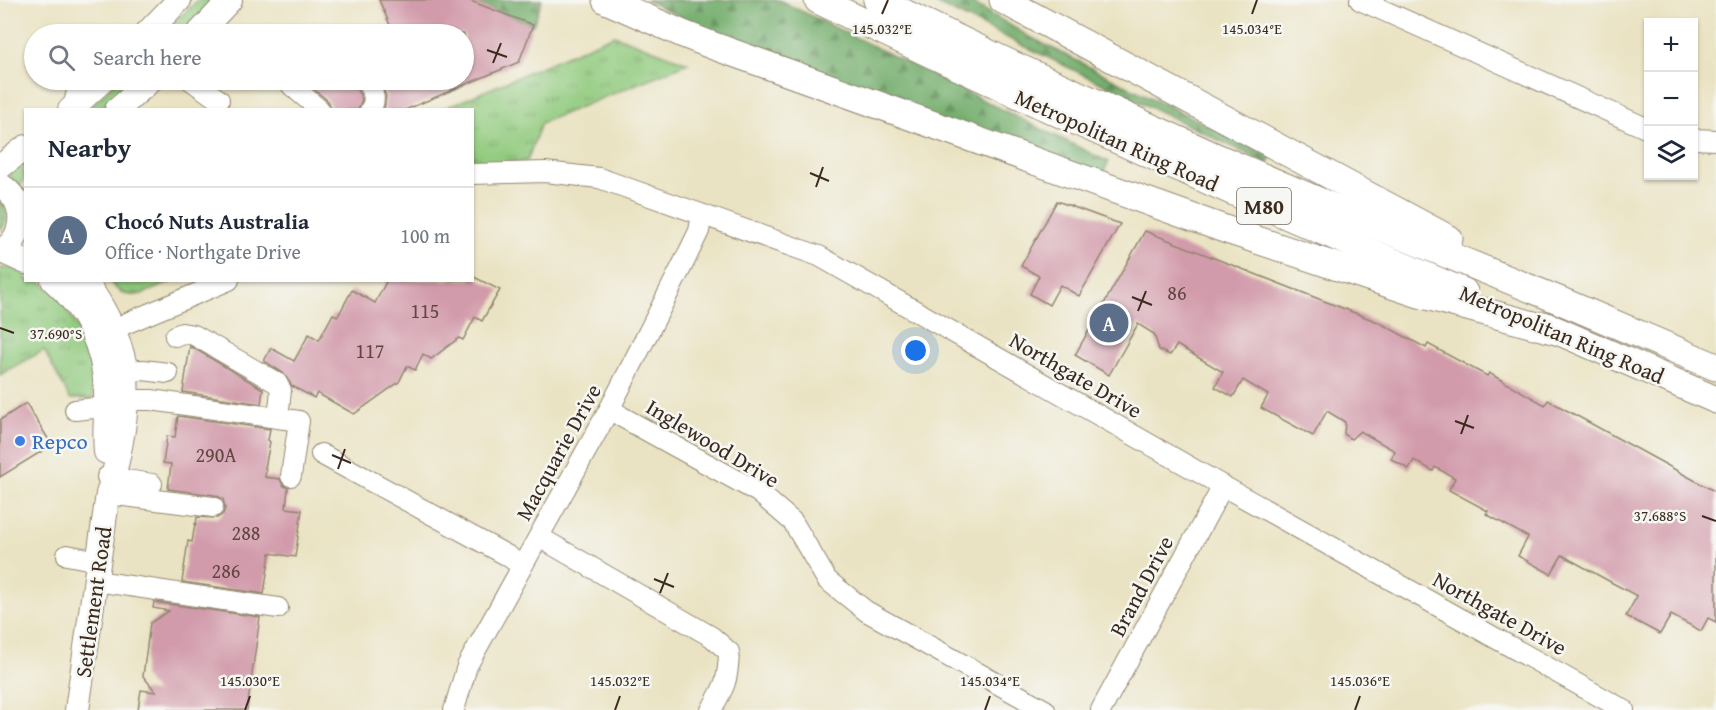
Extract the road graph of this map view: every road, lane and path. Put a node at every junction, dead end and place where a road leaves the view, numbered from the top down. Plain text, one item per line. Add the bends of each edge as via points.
1 (178, 0) edge
2 (606, 0) edge
3 (818, 0) edge
4 (877, 0) edge
5 (1003, 0) edge
6 (1360, 0) edge
7 (156, 24) edge
8 (77, 90) edge
9 (92, 90) edge
10 (140, 90) edge
11 (205, 90) edge
12 (212, 90) edge
13 (297, 90) edge
14 (371, 90) edge
15 (72, 108) edge
16 (119, 108) edge
17 (318, 108) edge
18 (371, 108) edge
19 (1644, 127) edge
20 (1698, 139) edge
21 (1716, 140) edge
22 (24, 148) edge
23 (0, 166) edge
24 (474, 174) edge
25 (0, 185) edge
26 (23, 211) edge
27 (702, 215) junction
28 (1, 252) edge
29 (24, 261) edge
30 (55, 282) edge
31 (85, 282) edge
32 (224, 282) edge
33 (1561, 301) junction
34 (166, 307) junction
35 (1560, 332) junction
36 (104, 335) junction
37 (1716, 367) edge
38 (104, 372) junction
39 (168, 373) dead end
40 (1716, 400) edge
41 (115, 404) junction
42 (610, 408) junction
43 (279, 409) dead end
44 (75, 410) dead end
45 (321, 454) dead end
46 (291, 476) dead end
47 (109, 483) junction
48 (152, 484) dead end
49 (1223, 486) junction
50 (213, 507) dead end
51 (539, 537) junction
52 (67, 555) dead end
53 (522, 566) junction
54 (97, 571) junction
55 (278, 608) dead end
56 (77, 710) edge
57 (454, 710) edge
58 (711, 710) edge
59 (1045, 710) edge
60 (1101, 710) edge
61 (1624, 710) edge

1 - 7 main road
2 - 35 highway via 711,45 1230,231 1419,294
3 - 35 highway, Metropolitan Ring Road / M80 via 1165,162
4 - 33 highway, Metropolitan Ring Road / M80 via 1224,160
5 - 33 highway
6 - 19 street
8 - 15 street
9 - 15 main road
10 - 16 main road
11 - 12 street via 219,100
13 - 17 street
14 - 18 street via 375,101
20 - 21 street
22 - 23 main road
24 - 27 street, Northgate Drive via 545,172 599,178
25 - 26 main road
26 - 28 main road via 17,236
27 - 42 street, Macquarie Drive via 684,264
27 - 49 street, Northgate Drive via 819,256
28 - 29 main road
30 - 36 main road, Settlement Road
31 - 36 main road, Settlement Road via 96,297
32 - 34 street
33 - 37 highway, Metropolitan Ring Road / M80
34 - 36 street
34 - 43 street via 179,335 187,333 198,338 277,383 281,390
35 - 40 highway, Metropolitan Ring Road / M80
36 - 38 main road, Settlement Road
36 - 41 main road, Settlement Road via 124,363 126,380
38 - 39 street via 132,369
38 - 41 main road, Settlement Road
41 - 44 street
41 - 46 street via 151,400 299,421
41 - 47 main road, Settlement Road
42 - 51 street, Macquarie Drive
42 - 59 street, Inglewood Drive via 758,492 793,522 827,580 866,611
45 - 53 street
47 - 48 street
47 - 50 street
47 - 54 main road, Settlement Road
49 - 60 street, Brand Drive
49 - 61 street, Northgate Drive
51 - 53 street, Macquarie Drive
51 - 58 street via 712,637 729,652 725,685
52 - 54 street
53 - 57 street, Macquarie Drive via 467,666
54 - 55 street
54 - 56 main road, Settlement Road

